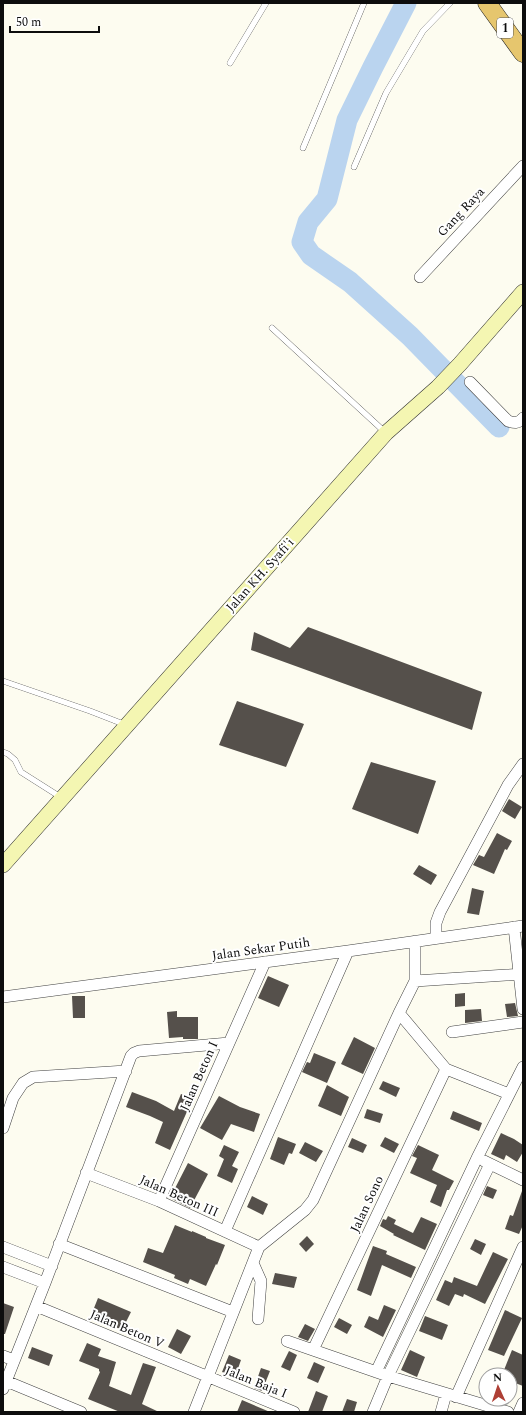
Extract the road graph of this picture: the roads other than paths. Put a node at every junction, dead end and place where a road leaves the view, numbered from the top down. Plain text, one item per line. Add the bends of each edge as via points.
1 (266, 3) edge
2 (364, 3) edge
3 (450, 3) edge
4 (487, 3) edge
5 (523, 53) edge
6 (230, 63) dead end
7 (304, 148) dead end
8 (523, 166) edge
9 (354, 167) dead end
10 (420, 277) dead end
11 (523, 292) edge
12 (272, 328) dead end
13 (470, 382) dead end
14 (523, 418) edge
15 (386, 433) junction
16 (3, 681) edge
17 (127, 725) junction
18 (3, 752) edge
19 (523, 764) edge
20 (62, 798) junction
21 (3, 865) edge
22 (519, 926) edge
23 (436, 938) junction
24 (415, 942) junction
25 (348, 951) junction
26 (265, 962) junction
27 (521, 974) edge
28 (415, 981) junction
29 (3, 997) edge
30 (523, 1009) edge
31 (399, 1012) junction
32 (523, 1022) edge
33 (452, 1032) dead end
34 (229, 1043) junction
35 (523, 1067) edge
36 (446, 1069) junction
37 (126, 1071) junction
38 (509, 1094) junction
39 (3, 1128) edge
40 (477, 1158) junction
41 (490, 1164) junction
42 (86, 1173) junction
43 (523, 1180) edge
44 (159, 1201) junction
45 (225, 1231) junction
46 (60, 1244) junction
47 (259, 1246) junction
48 (3, 1247) edge
49 (523, 1247) edge
50 (253, 1263) junction
51 (52, 1266) junction
52 (3, 1267) edge
53 (45, 1283) junction
54 (36, 1306) junction
55 (233, 1312) junction
56 (258, 1319) dead end
57 (287, 1341) dead end
58 (313, 1350) junction
59 (3, 1356) edge
60 (14, 1360) junction
61 (376, 1372) junction
62 (388, 1376) junction
63 (208, 1377) junction
64 (5, 1385) edge
65 (451, 1395) junction
66 (523, 1403) edge
67 (81, 1412) edge
68 (194, 1412) edge
69 (294, 1412) edge
70 (373, 1412) edge
71 (441, 1412) edge
72 (508, 1412) edge
73 (519, 1412) edge

1 - 6 lane
2 - 7 lane
3 - 9 lane via 423,31 386,93
4 - 5 highway, 1
8 - 10 street, Gang Raya
11 - 15 main road, Jalan KH. Syafi'i via 438,387
12 - 15 lane
13 - 14 street via 508,420 514,423 520,422
15 - 17 main road, Jalan KH. Syafi'i
16 - 17 lane
17 - 20 main road, Jalan KH. Syafi'i
18 - 20 lane via 15,760 21,772
19 - 23 street via 508,785 440,912 436,923
20 - 21 main road, Jalan KH. Syafi'i
22 - 23 street, Jalan Sekar Putih
22 - 27 street
23 - 24 street, Jalan Sekar Putih
24 - 25 street, Jalan Sekar Putih
24 - 28 street
25 - 26 street, Jalan Sekar Putih
25 - 45 street
26 - 29 street, Jalan Sekar Putih
26 - 34 street, Jalan Beton I
27 - 28 street
27 - 30 street
28 - 31 street
31 - 36 street
31 - 47 street via 313,1200 305,1210
32 - 33 street
34 - 37 street via 137,1052 131,1056
34 - 44 street, Jalan Beton I
35 - 38 street
36 - 38 street
36 - 58 street, Jalan Sono
37 - 39 street via 33,1077 23,1083 13,1098
37 - 42 street
38 - 40 street
40 - 41 street
40 - 61 street
41 - 43 street
41 - 62 street
42 - 44 street, Jalan Beton III
42 - 46 street
44 - 45 street, Jalan Beton III
45 - 47 street, Jalan Beton III
46 - 51 street
46 - 55 street
47 - 50 street
48 - 51 street
49 - 65 street
50 - 55 street
50 - 56 street via 261,1281
51 - 53 street
52 - 53 street
53 - 54 street
54 - 60 street
54 - 63 street, Jalan Beton V
55 - 63 street
57 - 58 street
58 - 61 street
59 - 60 street
60 - 64 street
61 - 62 street
62 - 65 street
62 - 70 street
63 - 68 street
63 - 69 street, Jalan Baja I
64 - 67 street
65 - 71 street
65 - 72 street
66 - 73 street

